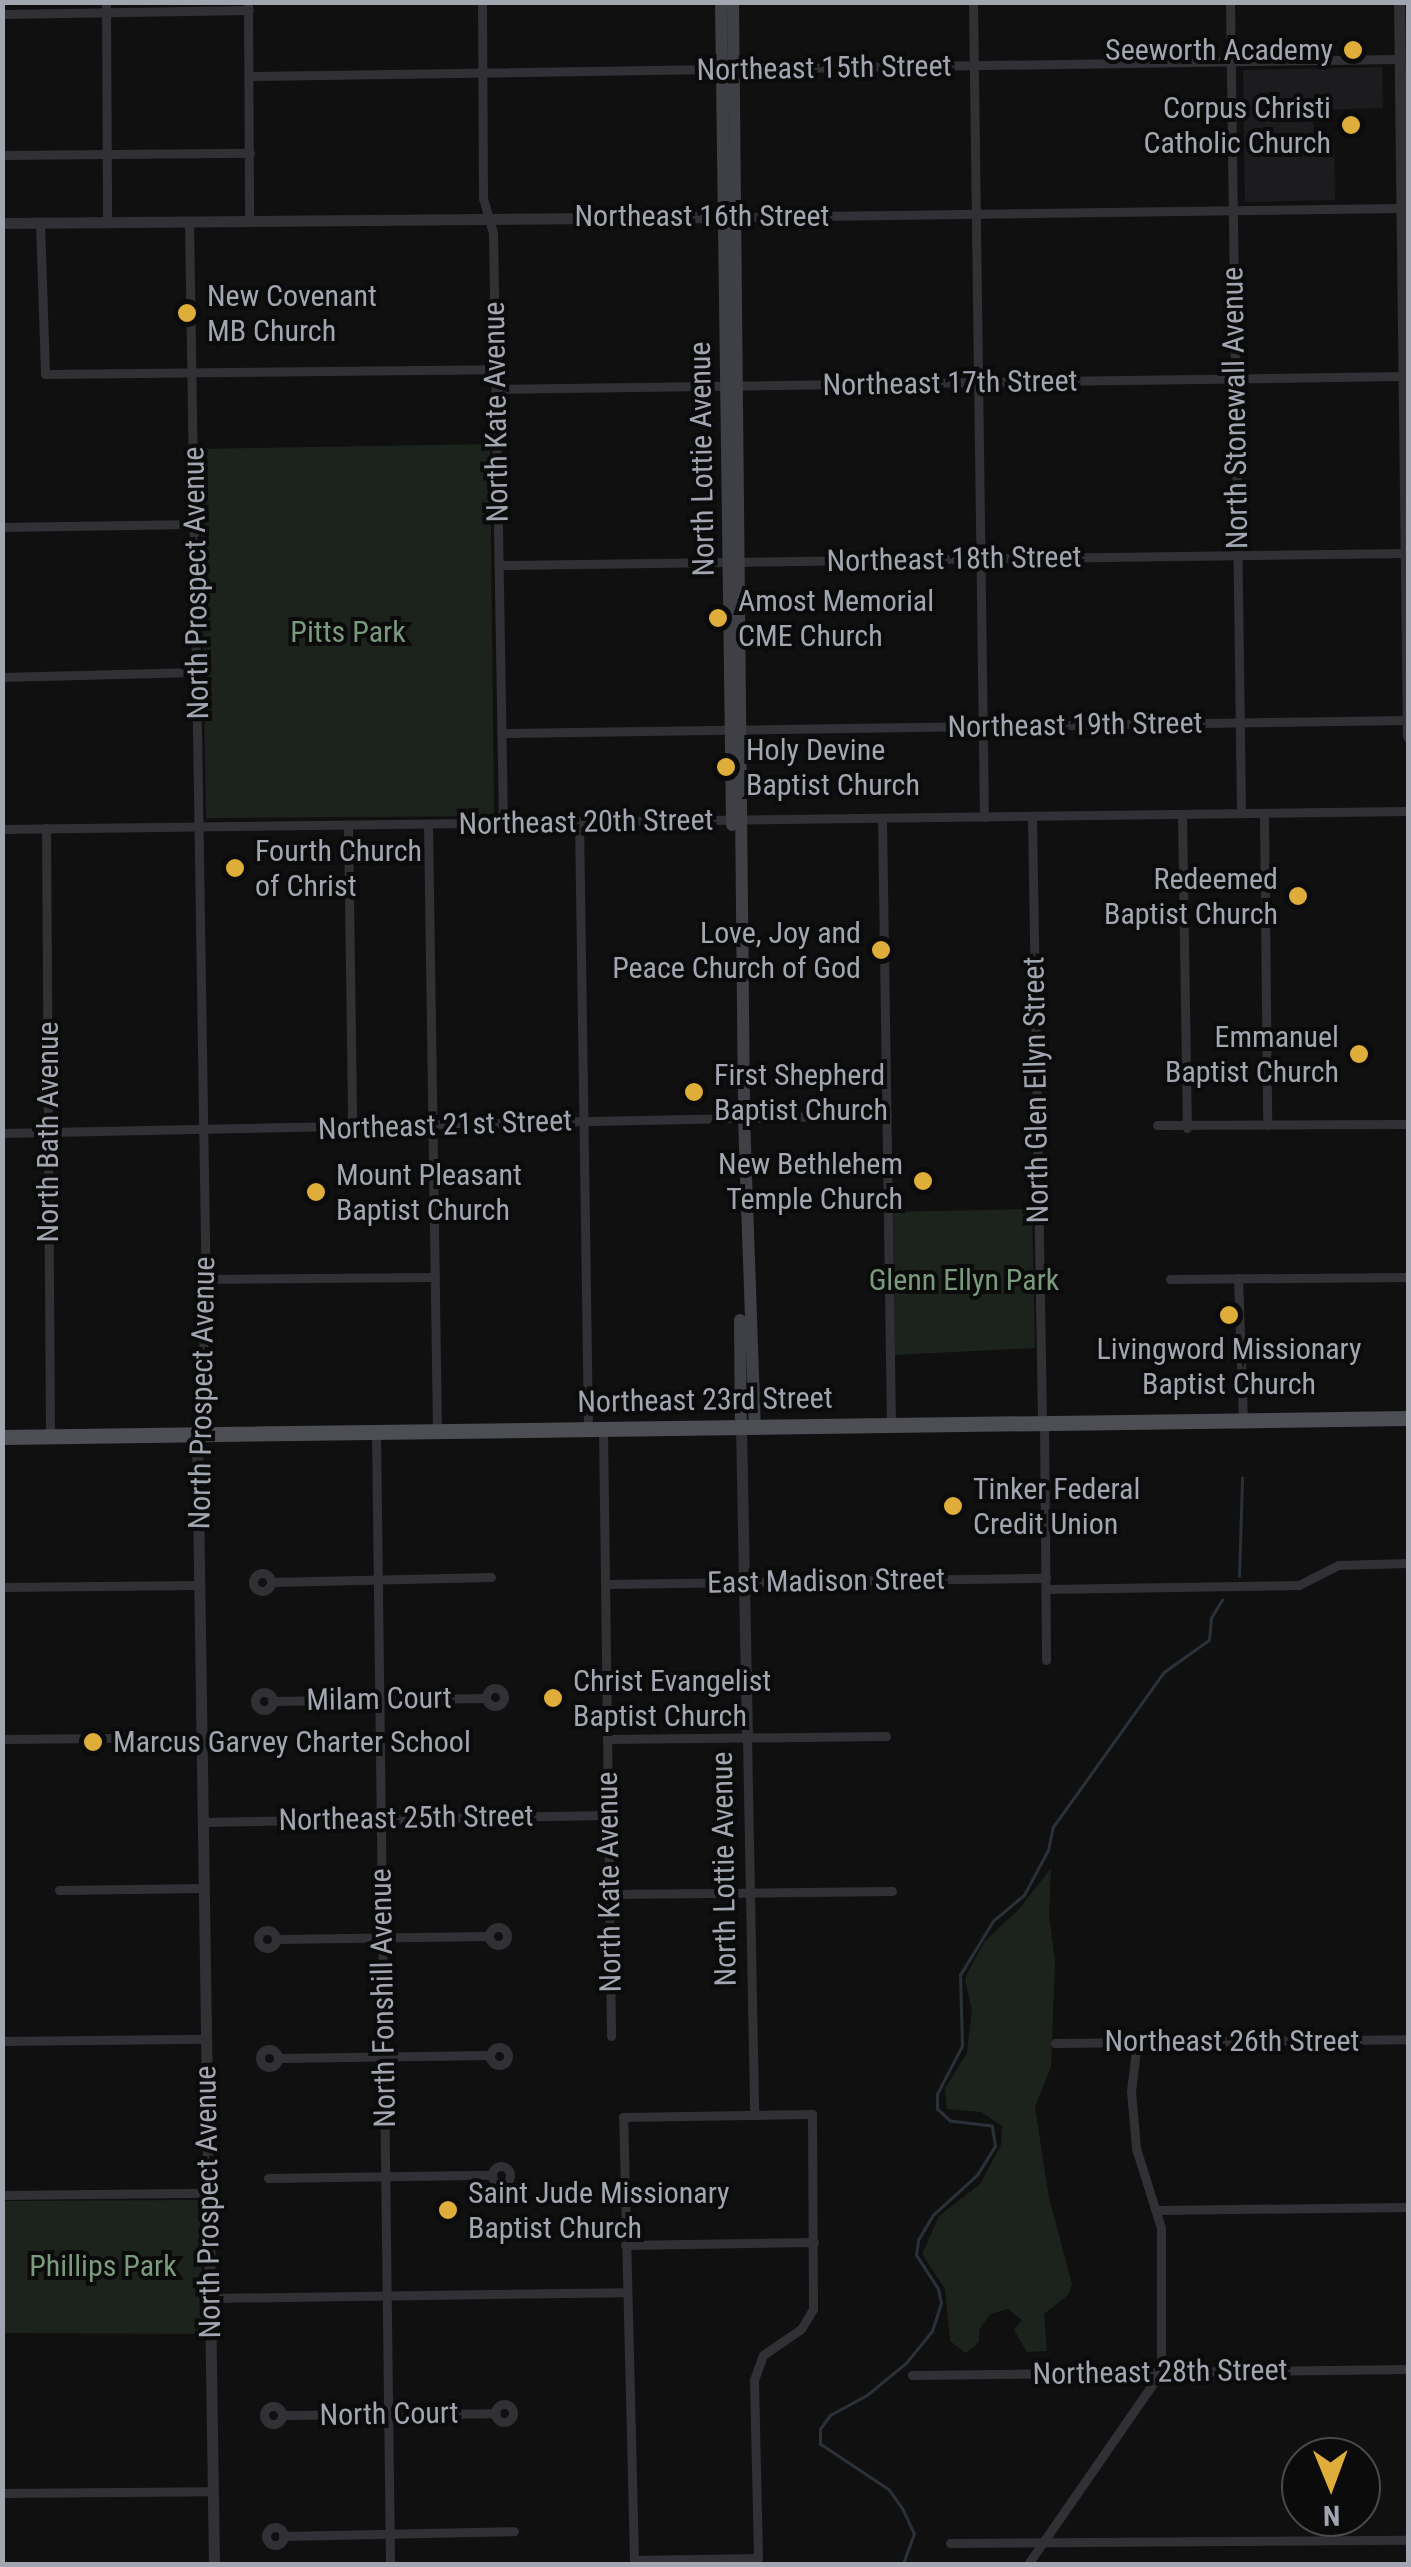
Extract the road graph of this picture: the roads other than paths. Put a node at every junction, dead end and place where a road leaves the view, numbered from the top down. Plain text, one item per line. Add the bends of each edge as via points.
1 (482, 2) edge
2 (721, 2) edge
3 (732, 2) edge
4 (973, 2) edge
5 (1230, 2) edge
6 (1398, 2) edge
7 (248, 6) edge
8 (106, 8) edge
9 (2, 14) edge
10 (1399, 60) junction
11 (1231, 62) junction
12 (974, 66) junction
13 (728, 69) junction
14 (483, 73) junction
15 (249, 76) junction
16 (1404, 126) edge
17 (250, 153) junction
18 (106, 154) junction
19 (2, 155) edge
20 (1401, 208) junction
21 (1232, 211) junction
22 (975, 213) junction
23 (489, 217) junction
24 (730, 217) junction
25 (249, 220) junction
26 (189, 221) junction
27 (40, 222) junction
28 (107, 222) junction
29 (2, 223) edge
30 (1405, 270) edge
31 (495, 369) junction
32 (194, 372) junction
33 (1404, 376) junction
34 (1235, 378) junction
35 (978, 382) junction
36 (732, 386) junction
37 (496, 389) junction
38 (1406, 410) edge
39 (195, 524) junction
40 (2, 527) edge
41 (1408, 553) edge
42 (1238, 555) junction
43 (981, 559) junction
44 (735, 562) junction
45 (499, 565) junction
46 (196, 672) junction
47 (2, 678) edge
48 (1408, 720) edge
49 (1241, 722) junction
50 (984, 726) junction
51 (737, 729) junction
52 (501, 733) junction
53 (1408, 736) edge
54 (1408, 811) edge
55 (1264, 813) junction
56 (1182, 814) junction
57 (1240, 814) junction
58 (984, 817) junction
59 (1032, 817) junction
60 (882, 818) junction
61 (736, 820) junction
62 (579, 821) junction
63 (428, 824) junction
64 (503, 824) junction
65 (348, 825) junction
66 (200, 827) junction
67 (46, 828) junction
68 (2, 829) edge
69 (886, 1116) junction
70 (740, 1118) junction
71 (584, 1120) junction
72 (1156, 1124) dead end
73 (1408, 1124) edge
74 (1267, 1125) junction
75 (433, 1128) junction
76 (1187, 1128) junction
77 (352, 1129) junction
78 (203, 1130) junction
79 (48, 1132) junction
80 (2, 1133) edge
81 (435, 1277) junction
82 (1408, 1277) edge
83 (1238, 1278) junction
84 (205, 1279) junction
85 (1170, 1280) dead end
86 (1408, 1418) edge
87 (1242, 1421) junction
88 (1043, 1423) junction
89 (748, 1426) junction
90 (891, 1426) junction
91 (596, 1429) junction
92 (376, 1431) junction
93 (437, 1431) junction
94 (197, 1434) junction
95 (2, 1436) edge
96 (50, 1436) junction
97 (1408, 1563) edge
98 (492, 1578) dead end
99 (378, 1580) junction
100 (272, 1582) dead end
101 (746, 1582) junction
102 (606, 1584) junction
103 (1046, 1584) junction
104 (200, 1585) junction
105 (2, 1588) edge
106 (1046, 1660) dead end
107 (486, 1698) dead end
108 (379, 1699) junction
109 (272, 1701) dead end
110 (886, 1736) dead end
111 (202, 1737) junction
112 (748, 1738) junction
113 (2, 1739) edge
114 (607, 1739) junction
115 (608, 1815) junction
116 (381, 1818) junction
117 (204, 1822) junction
118 (204, 1888) junction
119 (59, 1890) dead end
120 (892, 1891) dead end
121 (750, 1893) junction
122 (609, 1894) junction
123 (489, 1936) dead end
124 (382, 1937) junction
125 (276, 1939) dead end
126 (611, 2036) dead end
127 (206, 2039) junction
128 (1408, 2040) edge
129 (2, 2041) edge
130 (1137, 2042) junction
131 (1055, 2043) dead end
132 (490, 2055) dead end
133 (384, 2057) junction
134 (278, 2058) dead end
135 (754, 2114) junction
136 (492, 2174) dead end
137 (385, 2176) junction
138 (268, 2178) dead end
139 (208, 2194) junction
140 (2, 2195) edge
141 (1408, 2207) edge
142 (1158, 2210) junction
143 (814, 2242) junction
144 (625, 2245) junction
145 (625, 2292) junction
146 (387, 2295) junction
147 (209, 2298) junction
148 (1408, 2369) edge
149 (1161, 2372) junction
150 (912, 2374) dead end
151 (496, 2413) dead end
152 (388, 2414) junction
153 (282, 2415) dead end
154 (212, 2490) junction
155 (2, 2493) edge
156 (514, 2531) dead end
157 (390, 2533) junction
158 (283, 2536) dead end
159 (1408, 2540) edge
160 (950, 2543) dead end
161 (1043, 2544) junction
162 (686, 2562) edge
163 (702, 2562) edge
164 (214, 2564) edge
165 (390, 2564) edge
166 (1028, 2564) edge

1 - 14 street, North Kate Avenue
2 - 13 main road, North Lottie Avenue
3 - 13 main road, North Lottie Avenue
4 - 12 street
5 - 11 street, North Stonewall Avenue
6 - 10 street
7 - 8 street
7 - 15 street
8 - 9 street
8 - 18 street
10 - 11 street, Northeast 15th Street
10 - 16 street
11 - 12 street, Northeast 15th Street
11 - 21 street, North Stonewall Avenue
12 - 13 street, Northeast 15th Street
12 - 22 street
13 - 14 street, Northeast 15th Street
13 - 24 main road, North Lottie Avenue
14 - 15 street, Northeast 15th Street
14 - 23 street, North Kate Avenue via 483,198
15 - 17 street
16 - 20 street
17 - 18 street
17 - 25 street
18 - 19 street
18 - 28 street
20 - 21 street, Northeast 16th Street
20 - 30 street
21 - 22 street, Northeast 16th Street
21 - 34 street, North Stonewall Avenue
22 - 24 street, Northeast 16th Street
22 - 35 street
23 - 24 street, Northeast 16th Street
23 - 25 street, Northeast 16th Street
23 - 31 street, North Kate Avenue
24 - 36 main road, North Lottie Avenue
25 - 26 street, Northeast 16th Street
26 - 28 street, Northeast 16th Street
26 - 32 street, North Prospect Avenue
27 - 28 street, Northeast 16th Street
27 - 29 street, Northeast 16th Street
27 - 32 street via 45,374
30 - 33 street
31 - 32 street
31 - 37 street, North Kate Avenue
32 - 39 street, North Prospect Avenue
33 - 34 street, Northeast 17th Street
33 - 38 street
34 - 35 street, Northeast 17th Street
34 - 42 street, North Stonewall Avenue
35 - 36 street, Northeast 17th Street
35 - 43 street
36 - 37 street, Northeast 17th Street
36 - 44 main road, North Lottie Avenue
37 - 45 street, North Kate Avenue
38 - 41 street
39 - 40 street
39 - 46 street, North Prospect Avenue
41 - 42 street, Northeast 18th Street
41 - 48 street
42 - 43 street, Northeast 18th Street
42 - 49 street, North Stonewall Avenue
43 - 44 street, Northeast 18th Street
43 - 50 street
44 - 45 street, Northeast 18th Street
44 - 51 main road, North Lottie Avenue
45 - 52 street, North Kate Avenue
46 - 47 street
46 - 66 street, North Prospect Avenue
48 - 49 street, Northeast 19th Street
48 - 53 street
49 - 50 street, Northeast 19th Street
49 - 57 street, North Stonewall Avenue
50 - 51 street, Northeast 19th Street
50 - 58 street
51 - 52 street, Northeast 19th Street
51 - 61 main road, North Lottie Avenue
52 - 64 street, North Kate Avenue
54 - 55 street, Northeast 20th Street
55 - 57 street, Northeast 20th Street
55 - 74 street
56 - 57 street, Northeast 20th Street
56 - 59 street, Northeast 20th Street
56 - 76 street
58 - 59 street, Northeast 20th Street
58 - 60 street, Northeast 20th Street
59 - 88 street, North Glen Ellyn Street
60 - 61 street, Northeast 20th Street
60 - 69 street
61 - 62 street, Northeast 20th Street
61 - 70 main road, North Lottie Avenue
62 - 64 street, Northeast 20th Street
62 - 71 street, North Kate Avenue
63 - 64 street, Northeast 20th Street
63 - 65 street, Northeast 20th Street
63 - 75 street
65 - 66 street, Northeast 20th Street
65 - 77 street
66 - 67 street, Northeast 20th Street
66 - 78 street, North Prospect Avenue
67 - 68 street, Northeast 20th Street
67 - 79 street, North Bath Avenue
69 - 70 street, Northeast 21st Street
69 - 90 street
70 - 71 street, Northeast 21st Street
70 - 89 main road, North Lottie Avenue
71 - 75 street, Northeast 21st Street
71 - 91 street, North Kate Avenue
72 - 76 street
73 - 74 street
74 - 76 street
75 - 77 street, Northeast 21st Street
75 - 81 street
77 - 78 street, Northeast 21st Street
78 - 79 street, Northeast 21st Street
78 - 84 street, North Prospect Avenue
79 - 80 street, Northeast 21st Street
79 - 96 street, North Bath Avenue
81 - 84 street
81 - 93 street
82 - 83 street
83 - 85 street
83 - 87 street
84 - 94 street, North Prospect Avenue
86 - 87 main road, Northeast 23rd Street
87 - 88 main road, Northeast 23rd Street
88 - 90 main road, Northeast 23rd Street
88 - 103 street, North Glen Ellyn Street
89 - 90 main road, Northeast 23rd Street
89 - 91 main road, Northeast 23rd Street
89 - 101 street, North Lottie Avenue
91 - 93 main road, Northeast 23rd Street
91 - 102 street, North Kate Avenue
92 - 93 main road, Northeast 23rd Street
92 - 94 main road, Northeast 23rd Street
92 - 99 street, North Fonshill Avenue
94 - 96 main road, Northeast 23rd Street
94 - 104 street, North Prospect Avenue
95 - 96 main road, Northeast 23rd Street
97 - 103 street, East Madison Street via 1338,1564 1299,1585
98 - 99 street
99 - 100 street
99 - 108 street, North Fonshill Avenue
101 - 102 street, East Madison Street
101 - 103 street, East Madison Street
101 - 112 street, North Lottie Avenue
102 - 114 street, North Kate Avenue
103 - 106 street, North Glen Ellyn Street
104 - 105 street
104 - 111 street, North Prospect Avenue
107 - 108 street, Milam Court
108 - 109 street, Milam Court
108 - 116 street, North Fonshill Avenue
110 - 112 street
111 - 113 street
111 - 117 street, North Prospect Avenue
112 - 114 street
112 - 121 street, North Lottie Avenue
114 - 115 street, North Kate Avenue
115 - 116 street, Northeast 25th Street
115 - 122 street, North Kate Avenue
116 - 117 street, Northeast 25th Street
116 - 124 street, North Fonshill Avenue
117 - 118 street, North Prospect Avenue
118 - 119 street
118 - 127 street, North Prospect Avenue
120 - 121 street
121 - 122 street
121 - 135 street, North Lottie Avenue
122 - 126 street, North Kate Avenue
123 - 124 street
124 - 125 street
124 - 133 street, North Fonshill Avenue
127 - 129 street
127 - 139 street, North Prospect Avenue
128 - 130 street, Northeast 26th Street
130 - 131 street, Northeast 26th Street
130 - 142 street via 1131,2091 1136,2148
132 - 133 street
133 - 134 street
133 - 137 street, North Fonshill Avenue
135 - 143 street via 812,2114
135 - 144 street via 623,2116
136 - 137 street
137 - 138 street
137 - 146 street, North Fonshill Avenue
139 - 140 street
139 - 147 street, North Prospect Avenue
141 - 142 street
142 - 149 street
143 - 144 street
143 - 163 street via 807,2321 771,2346 756,2370 758,2558
144 - 145 street
145 - 146 street
145 - 162 street via 634,2560
146 - 147 street
146 - 152 street, North Fonshill Avenue
147 - 154 street, North Prospect Avenue
148 - 149 street, Northeast 28th Street
149 - 150 street, Northeast 28th Street
149 - 161 street
151 - 152 street, North Court
152 - 153 street, North Court
152 - 157 street, North Fonshill Avenue
154 - 155 street
154 - 164 street, North Prospect Avenue
156 - 157 street
157 - 158 street
157 - 165 street, North Fonshill Avenue
159 - 161 street
160 - 161 street
161 - 166 street
162 - 163 street

